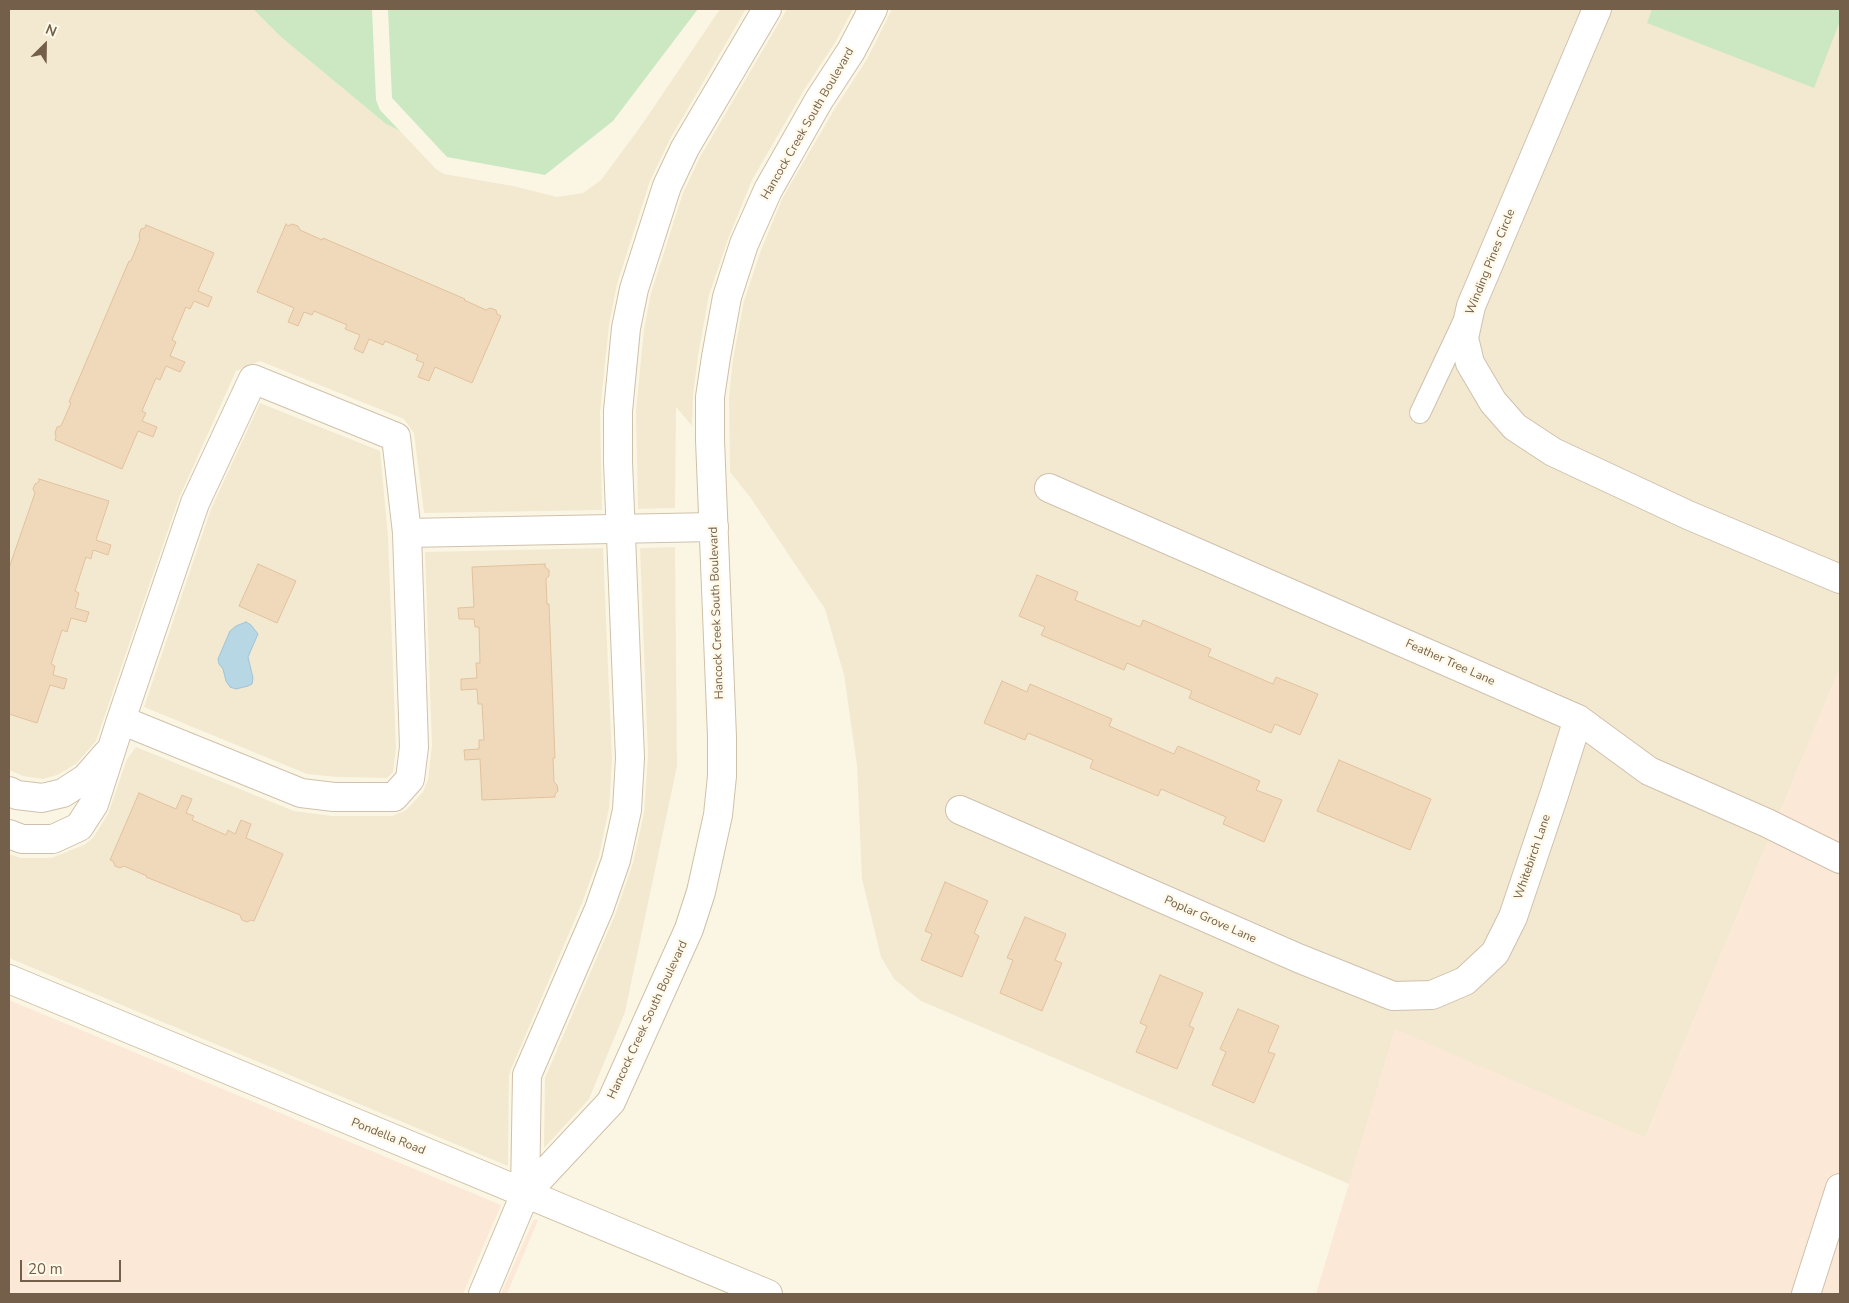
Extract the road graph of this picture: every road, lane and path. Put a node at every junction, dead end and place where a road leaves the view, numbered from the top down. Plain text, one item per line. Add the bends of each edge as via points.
1 (766, 9) edge
2 (873, 9) edge
3 (1597, 9) edge
4 (1471, 306) junction
5 (1420, 413) dead end
6 (1049, 488) dead end
7 (714, 526) junction
8 (621, 529) junction
9 (406, 533) junction
10 (1840, 580) edge
11 (1578, 719) junction
12 (121, 720) junction
13 (111, 749) junction
14 (9, 791) edge
15 (960, 810) dead end
16 (9, 834) edge
17 (1840, 859) edge
18 (9, 979) edge
19 (1465, 981) joint
20 (1840, 1188) edge
21 (525, 1194) junction
22 (483, 1294) edge
23 (768, 1294) edge
24 (1806, 1294) edge

1 - 8 street via 685,148 667,186 634,289 626,328 618,411
2 - 7 street, Hancock Creek South Boulevard via 768,190 744,244 727,297 710,397
3 - 4 street, Winding Pines Circle
4 - 5 lane
4 - 10 street, Winding Pines Circle via 1464,338 1470,363 1493,402 1515,427 1553,452 1688,515
6 - 11 street, Feather Tree Lane
7 - 8 street
7 - 21 street, Hancock Creek South Boulevard via 722,776 718,815 702,892 689,929 611,1102
8 - 9 street
8 - 21 street via 630,758 627,810 616,860 599,909 527,1075
9 - 12 street via 414,747 410,779 394,797 334,797 302,792
9 - 12 street via 396,437 252,379 196,503
11 - 17 street, Feather Tree Lane via 1649,771
11 - 19 street, Whitebirch Lane via 1513,917 1495,953
12 - 13 street
13 - 14 street via 86,778 63,793 42,798
13 - 16 street via 94,804 79,827 53,839 22,839
15 - 19 street, Poplar Grove Lane via 1298,958 1393,996 1432,995
18 - 21 street, Pondella Road
20 - 24 street
21 - 22 street
21 - 23 street, Pondella Road

